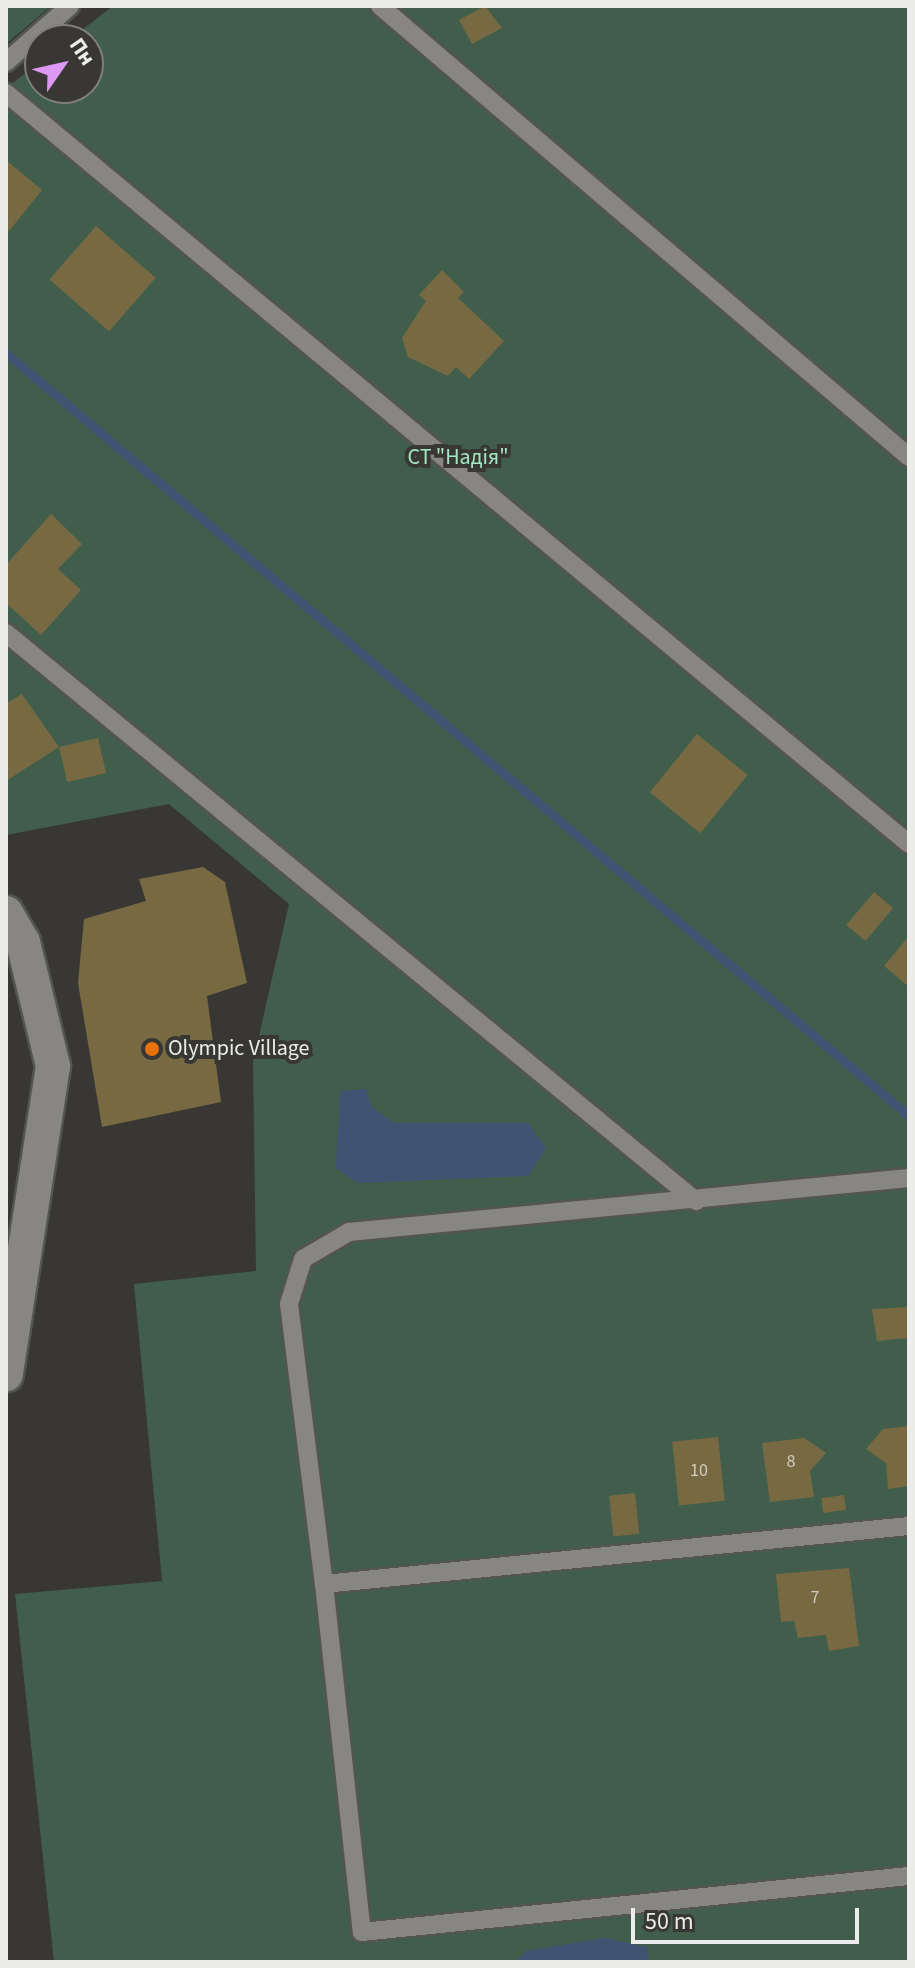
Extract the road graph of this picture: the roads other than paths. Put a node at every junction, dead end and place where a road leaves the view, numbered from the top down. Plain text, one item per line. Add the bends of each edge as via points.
1 (70, 6) edge
2 (380, 6) edge
3 (6, 62) edge
4 (6, 93) edge
5 (909, 457) edge
6 (6, 633) edge
7 (909, 844) edge
8 (6, 913) edge
9 (909, 1178) edge
10 (696, 1201) junction
11 (6, 1374) edge
12 (909, 1526) edge
13 (324, 1584) junction
14 (909, 1876) edge

1 - 3 lane
2 - 5 lane
4 - 7 lane
6 - 10 lane
8 - 11 street via 23,942 53,1066
9 - 10 lane
10 - 13 lane via 349,1232 303,1259 289,1304
12 - 13 lane
13 - 14 lane via 362,1932

